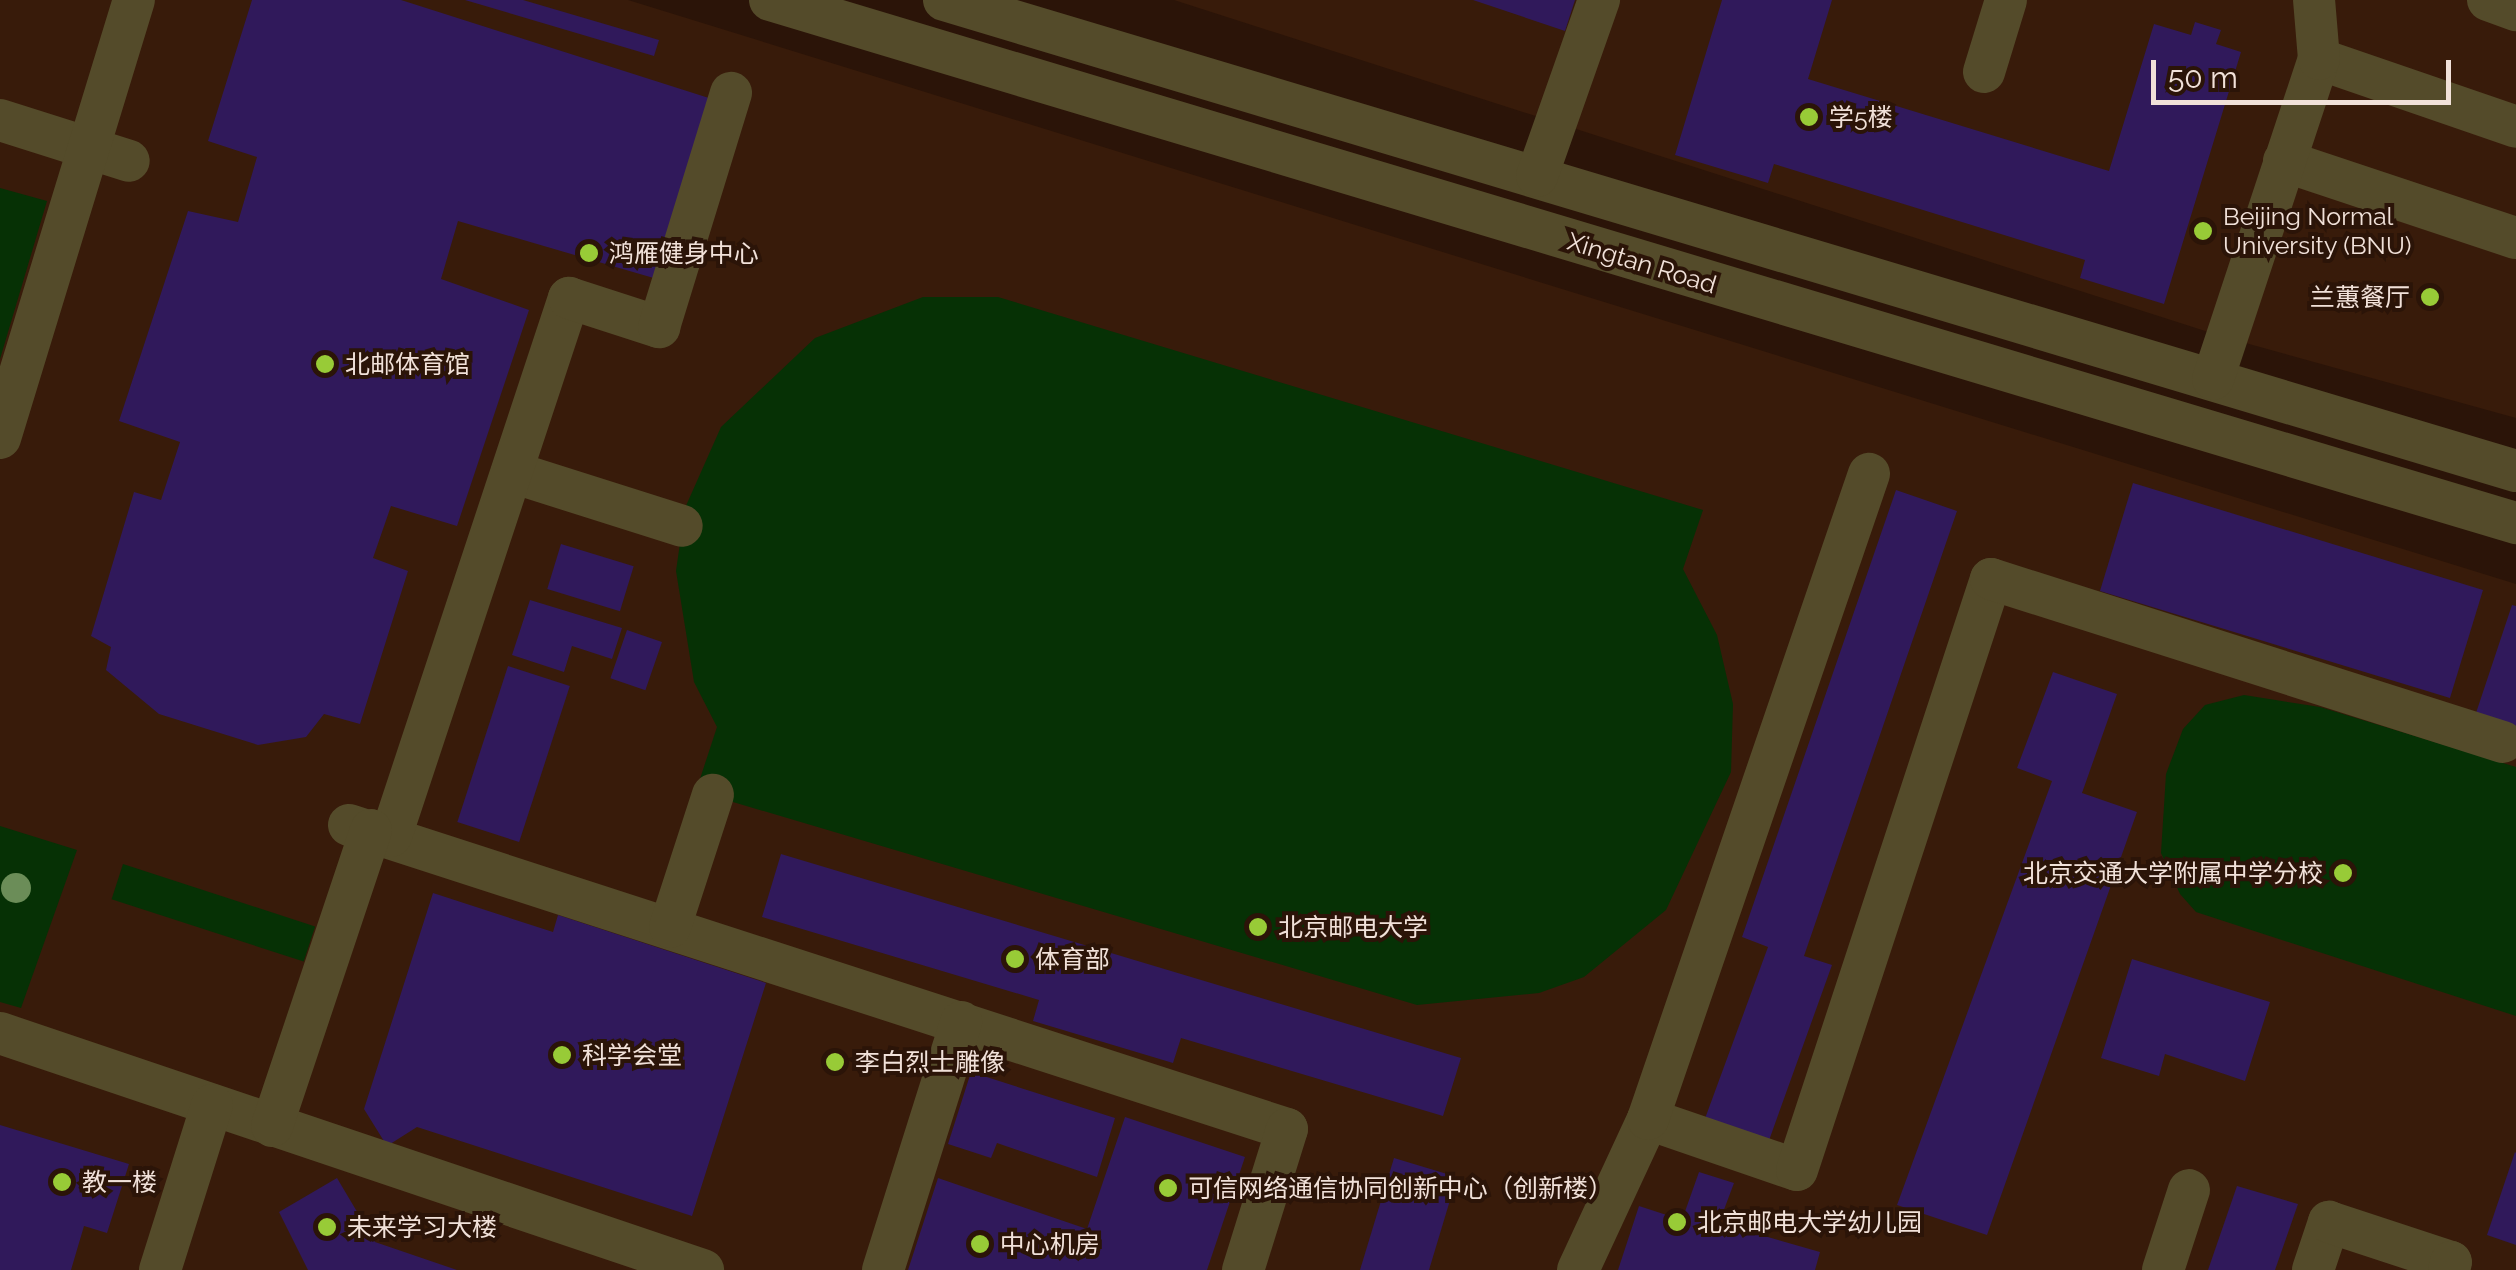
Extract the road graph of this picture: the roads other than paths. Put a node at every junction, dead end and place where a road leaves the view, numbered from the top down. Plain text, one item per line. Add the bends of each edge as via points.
1 (134, 0) edge
2 (770, 0) edge
3 (944, 0) edge
4 (1600, 0) edge
5 (2006, 0) edge
6 (2314, 0) edge
7 (2488, 0) edge
8 (2516, 10) edge
9 (2319, 59) junction
10 (1984, 72) dead end
11 (731, 93) dead end
12 (0, 120) edge
13 (2516, 127) edge
14 (88, 146) junction
15 (129, 161) dead end
16 (2284, 161) junction
17 (1537, 176) junction
18 (2516, 238) edge
19 (2213, 379) junction
20 (0, 438) edge
21 (2516, 470) edge
22 (512, 472) junction
23 (1869, 474) dead end
24 (2516, 523) edge
25 (682, 526) dead end
26 (2503, 742) dead end
27 (714, 796) dead end
28 (371, 830) junction
29 (670, 927) junction
30 (961, 1022) junction
31 (0, 1034) edge
32 (245, 1106) junction
33 (1648, 1119) junction
34 (2189, 1190) dead end
35 (160, 1270) edge
36 (703, 1270) edge
37 (883, 1270) edge
38 (1243, 1270) edge
39 (1578, 1270) edge
40 (2163, 1270) edge
41 (2313, 1270) edge
42 (2449, 1270) edge

1 - 14 street
2 - 24 street, Xingtan Road
3 - 17 street, Xingtan Road
4 - 17 street
5 - 10 street
6 - 9 street
7 - 8 street
9 - 13 street
9 - 16 street
11 - 22 street via 658,327 569,298
12 - 14 street
14 - 15 street
14 - 20 street
16 - 18 street
16 - 19 street
17 - 19 street, Xingtan Road
19 - 21 street, Xingtan Road
22 - 25 street
22 - 28 street
23 - 33 street
26 - 33 street via 1991,579 1797,1170
27 - 29 street
28 - 29 street
28 - 32 street
29 - 30 street
30 - 37 street
30 - 38 street via 1288,1129
31 - 32 street
32 - 35 street
32 - 36 street
33 - 39 street
34 - 40 street
41 - 42 street via 2329,1222 2452,1262

